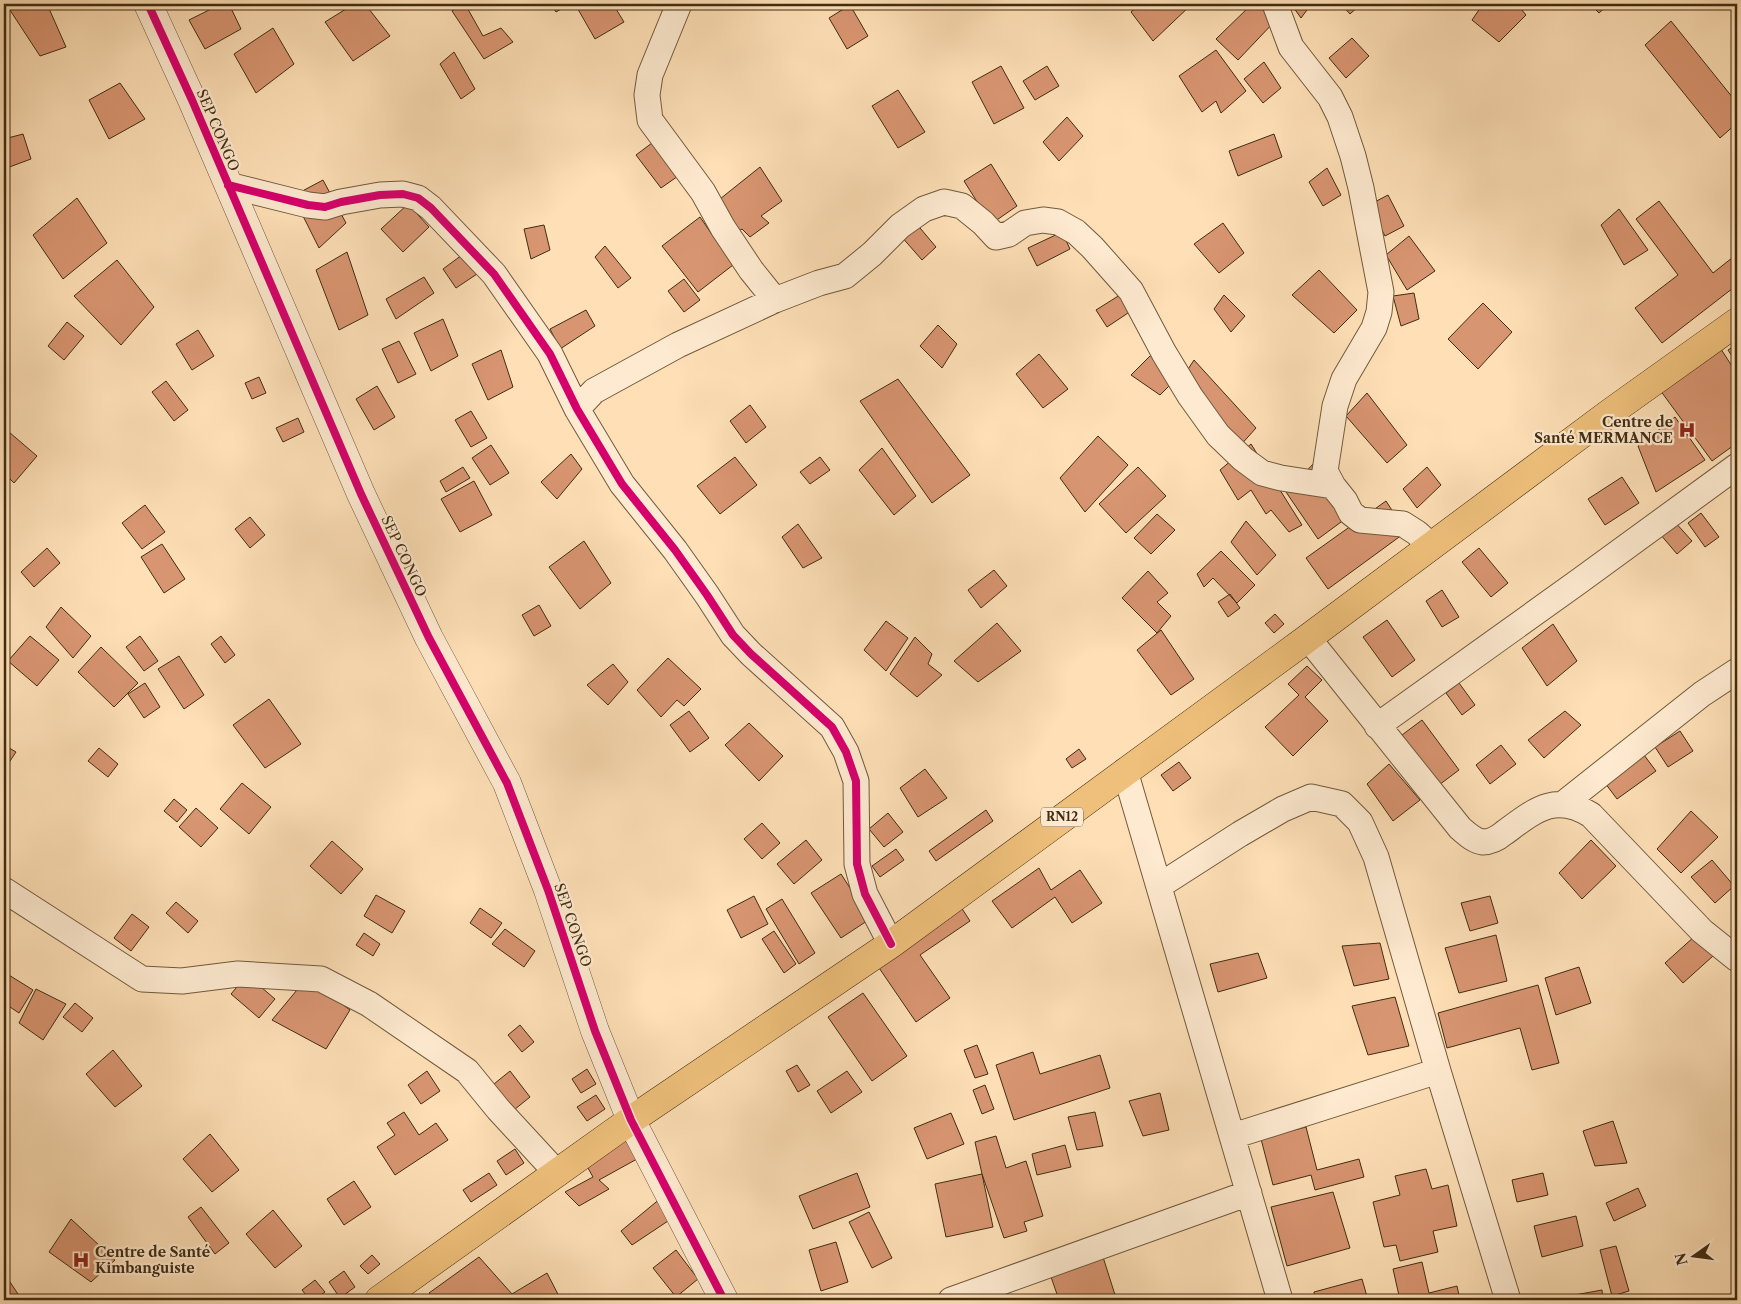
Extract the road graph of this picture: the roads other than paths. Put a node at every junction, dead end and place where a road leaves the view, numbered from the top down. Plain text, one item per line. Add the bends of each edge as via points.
1 (148, 4) edge
2 (679, 4) edge
3 (1275, 4) edge
4 (228, 185) junction
5 (775, 300) junction
6 (1737, 322) edge
7 (577, 409) junction
8 (1737, 466) edge
9 (1333, 486) junction
10 (1431, 546) junction
11 (1308, 638) junction
12 (1737, 671) edge
13 (1378, 726) junction
14 (1125, 771) junction
15 (1563, 804) junction
16 (1159, 886) junction
17 (4, 890) edge
18 (891, 944) junction
19 (1737, 959) edge
20 (1438, 1071) junction
21 (631, 1120) junction
22 (1233, 1136) junction
23 (556, 1172) junction
24 (1249, 1193) junction
25 (378, 1300) edge
26 (724, 1300) edge
27 (951, 1300) edge
28 (1280, 1300) edge
29 (1508, 1300) edge

1 - 4 street, SEP CONGO
2 - 5 street via 650,75 647,95 650,120 703,192 751,270
3 - 9 street via 1291,47 1330,97 1340,118 1361,188 1381,292 1374,328 1344,379 1335,406 1325,471
4 - 7 street via 325,207 380,195 403,194 418,198 494,274 550,354
4 - 21 street, SEP CONGO via 361,494 429,638 507,783 548,890 595,1032
5 - 7 street via 637,366 594,391
5 - 9 street via 844,276 900,226 924,209 944,202 962,206 996,237 1009,234 1025,223 1058,222 1076,232 1092,247 1131,291 1190,396 1218,435 1236,453 1262,473
6 - 10 main road, RN12
7 - 18 street via 622,484 675,550 733,635 832,727 846,752 856,781 857,864 865,894
8 - 13 street
9 - 10 street via 1351,513 1360,520 1403,524
10 - 11 main road, RN12
11 - 13 street
11 - 14 main road, RN12
12 - 15 street via 1702,694
13 - 15 street via 1460,828 1476,840 1492,841 1534,812
14 - 16 street
14 - 18 main road, RN12
15 - 19 street via 1579,807 1591,815 1702,931
16 - 20 street via 1282,809 1312,796 1342,804 1360,822 1376,857
16 - 22 street
17 - 23 street via 142,979 182,981 238,974 321,979 369,1004 467,1071
18 - 21 main road, RN12
20 - 22 street
20 - 29 street
21 - 23 main road, RN12
21 - 26 street, SEP CONGO
22 - 24 street
23 - 25 main road, RN12
24 - 27 street
24 - 28 street

